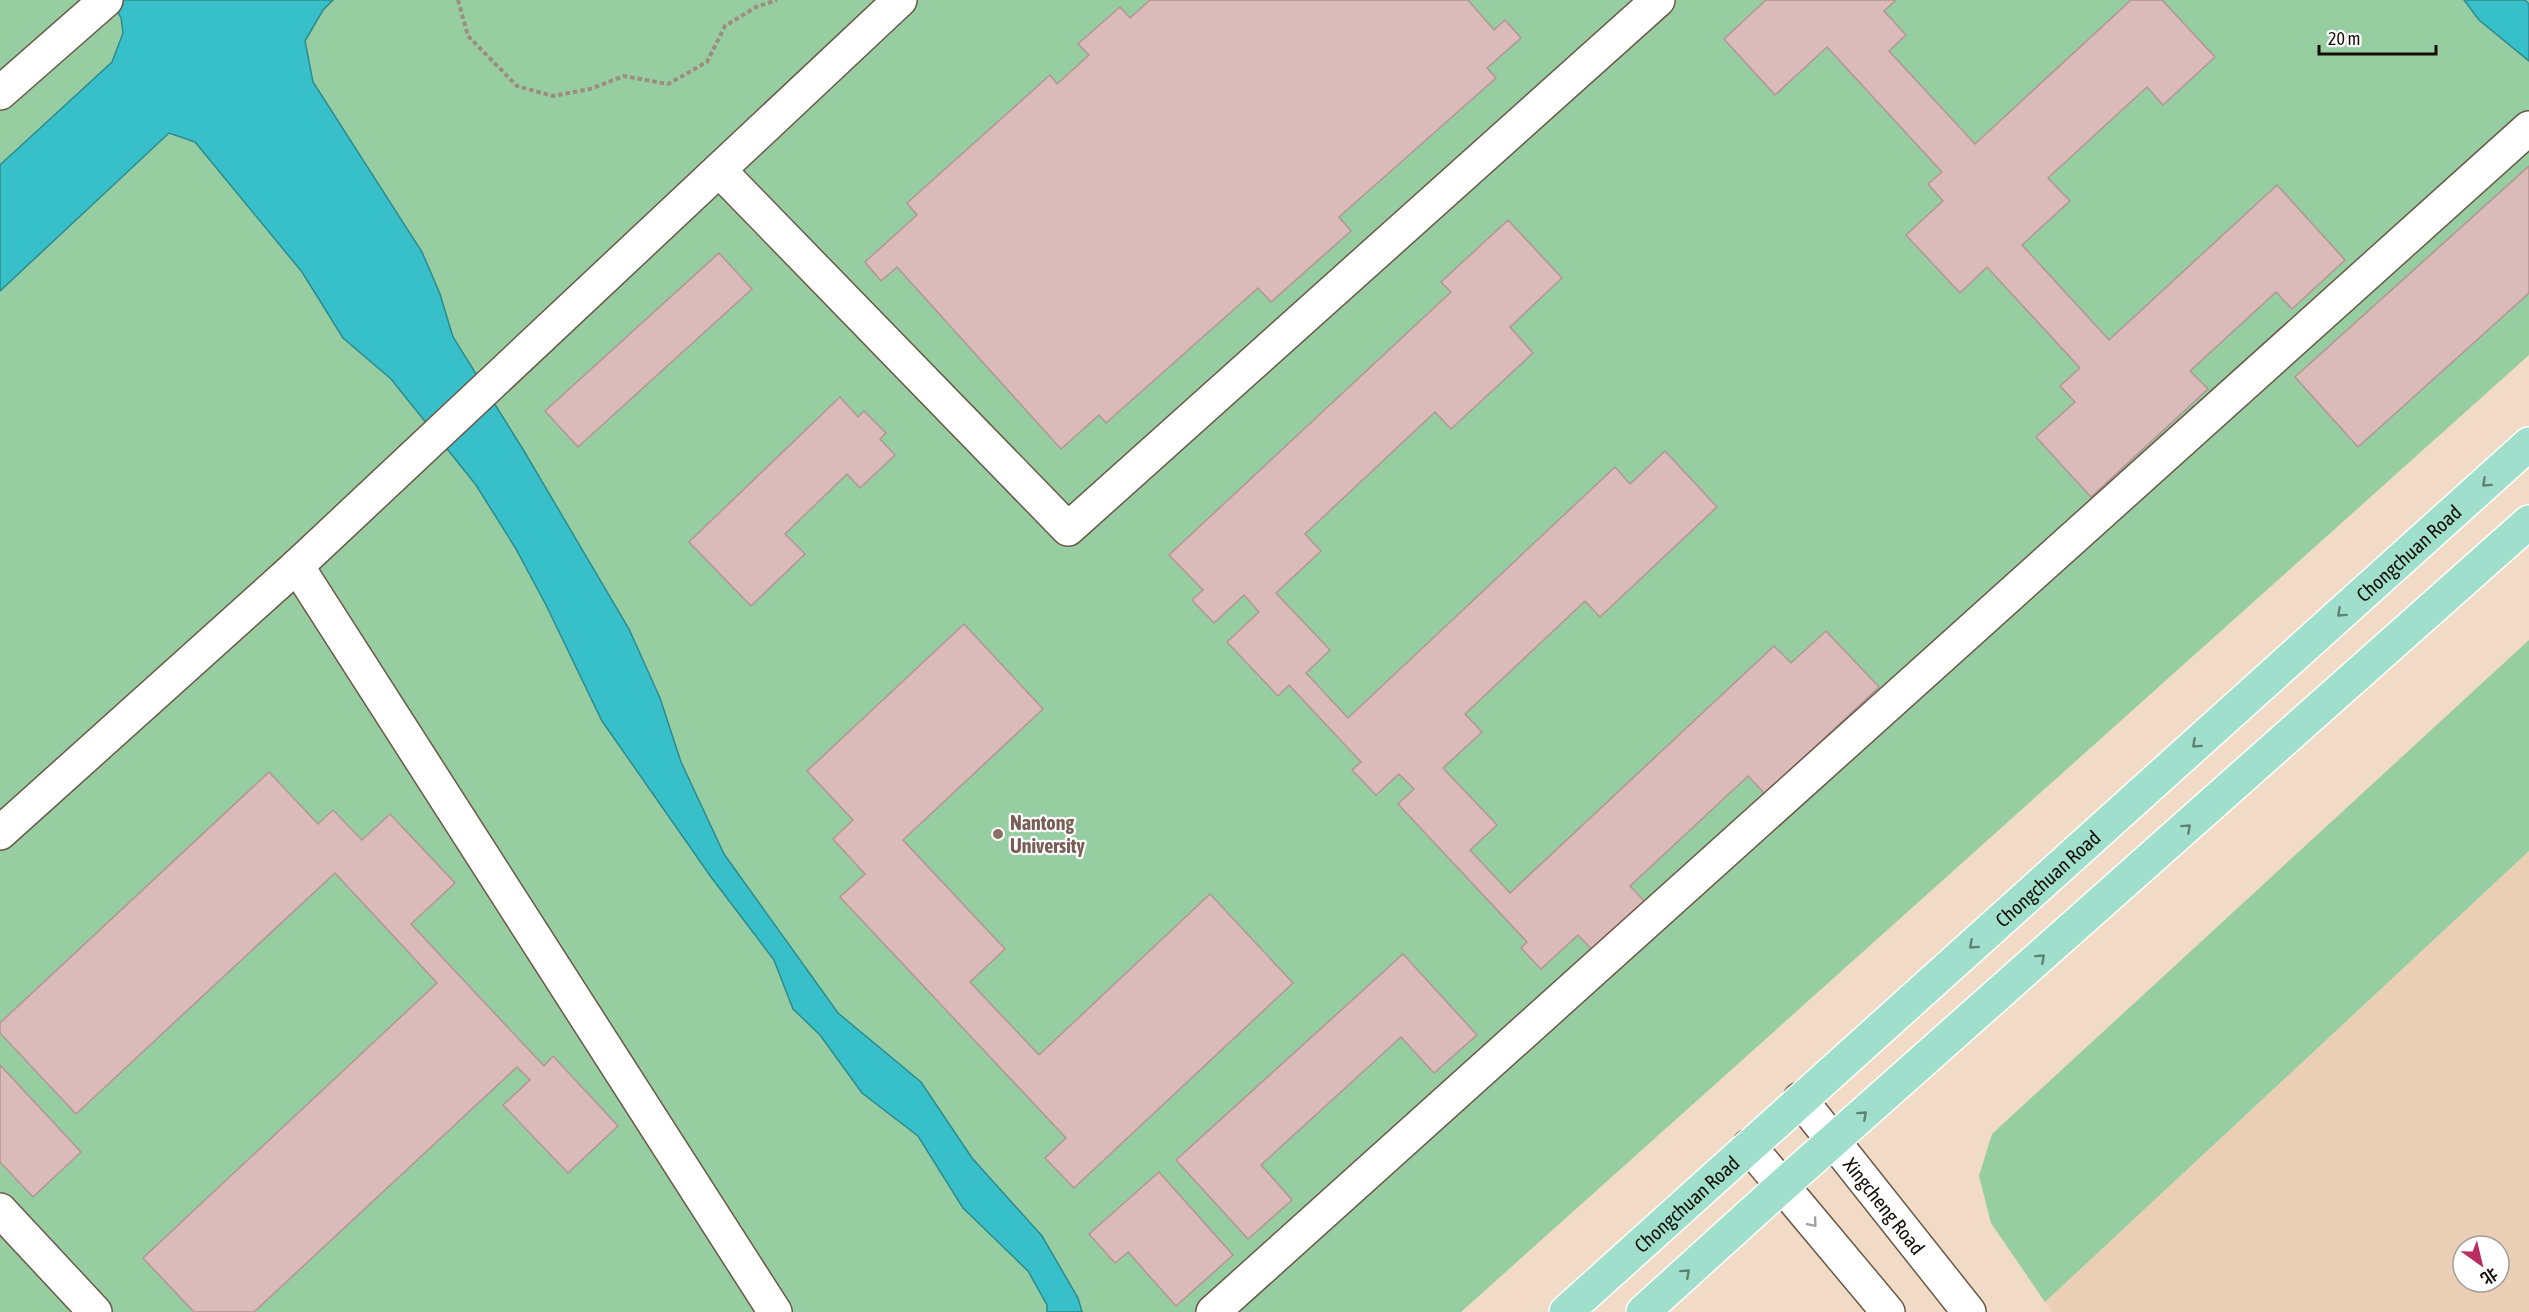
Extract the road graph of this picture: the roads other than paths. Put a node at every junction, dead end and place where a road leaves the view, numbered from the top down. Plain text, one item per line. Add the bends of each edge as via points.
1 (900, 0) edge
2 (1658, 0) edge
3 (103, 3) edge
4 (0, 93) edge
5 (2529, 128) edge
6 (719, 170) junction
7 (2529, 444) edge
8 (2529, 522) edge
9 (297, 566) junction
10 (0, 833) edge
11 (1800, 1100) junction
12 (1834, 1141) junction
13 (1749, 1146) junction
14 (1782, 1186) junction
15 (0, 1210) edge
16 (95, 1312) edge
17 (775, 1312) edge
18 (1213, 1312) edge
19 (1566, 1312) edge
20 (1643, 1312) edge
21 (1888, 1312) edge
22 (1969, 1312) edge

1 - 6 street
2 - 6 street via 1068,529
3 - 4 street
5 - 18 street
6 - 9 street
7 -> 11 main road, Chongchuan Road
12 -> 8 main road
9 - 10 street
9 - 17 street
11 - 12 street, Xingcheng Road
11 - 13 main road, Chongchuan Road
12 - 14 main road
12 - 22 street, Xingcheng Road
13 - 14 street
13 - 19 main road, Chongchuan Road
20 -> 14 main road
14 -> 21 street
15 - 16 street

